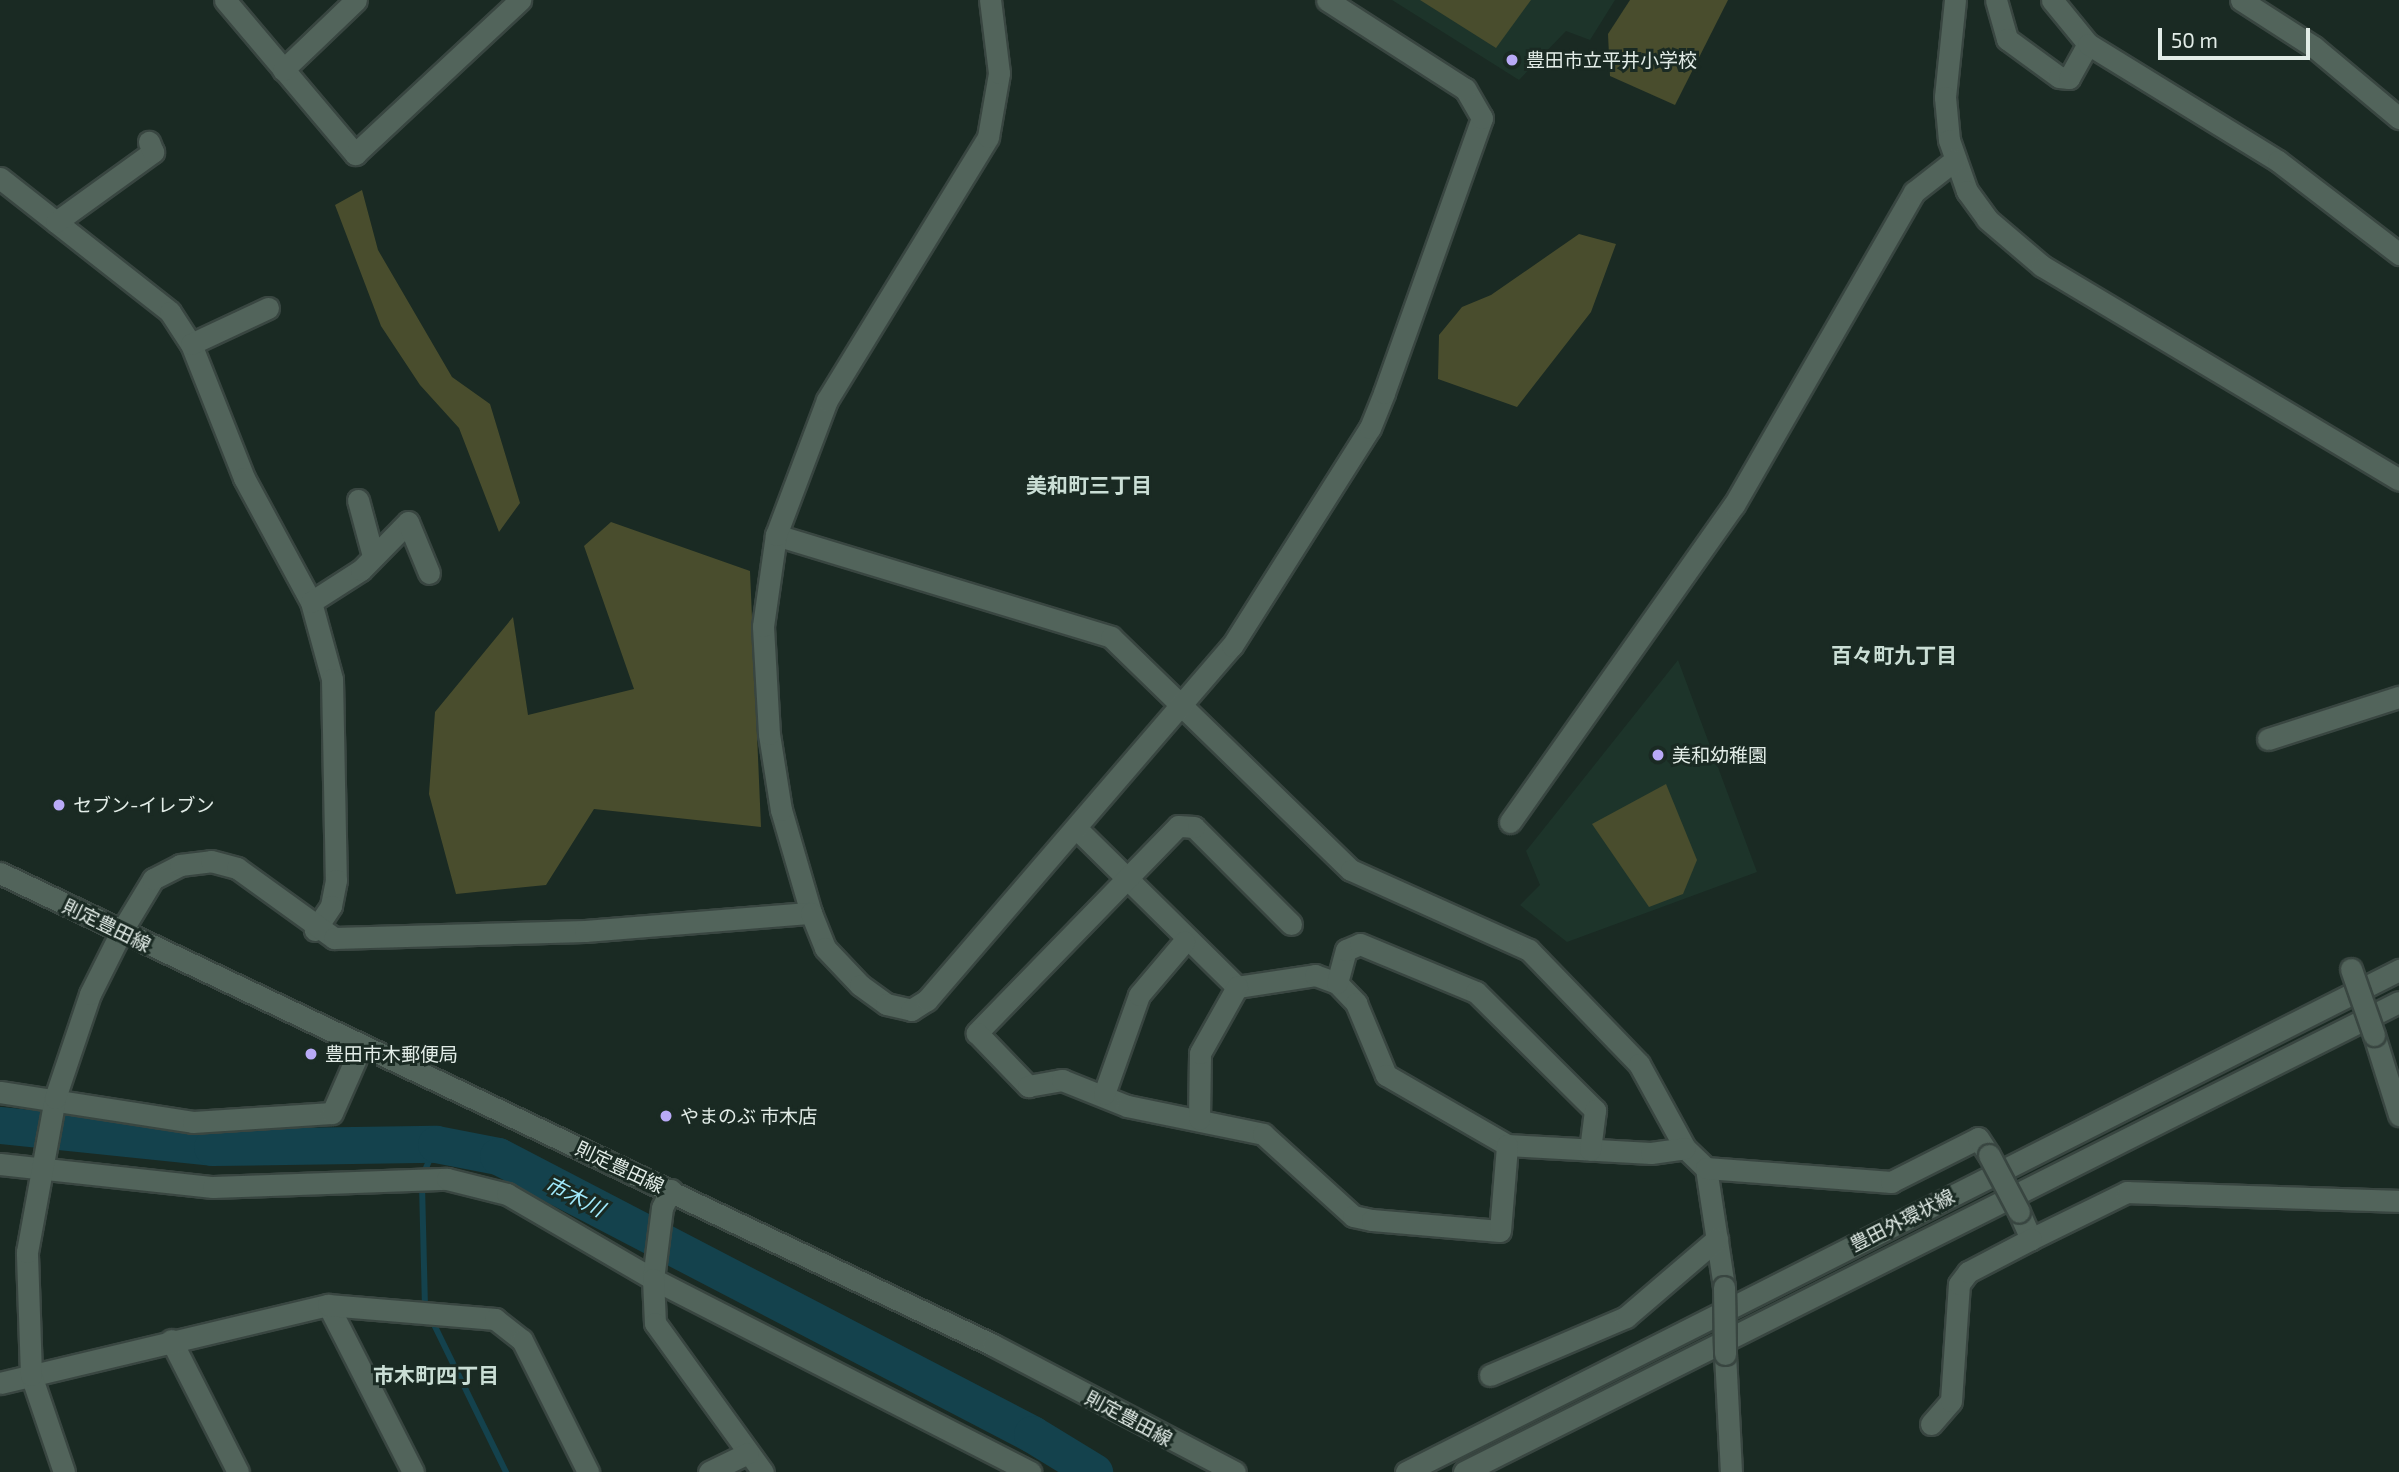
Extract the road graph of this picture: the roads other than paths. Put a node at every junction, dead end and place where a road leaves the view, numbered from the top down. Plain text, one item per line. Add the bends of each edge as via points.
1 (225, 0) edge
2 (356, 0) edge
3 (520, 0) edge
4 (990, 0) edge
5 (1327, 0) edge
6 (1955, 0) edge
7 (1996, 0) edge
8 (2052, 0) edge
9 (2241, 0) edge
10 (2088, 44) junction
11 (283, 70) junction
12 (2399, 118) edge
13 (149, 142) dead end
14 (1955, 160) junction
15 (0, 178) edge
16 (56, 222) junction
17 (2399, 254) edge
18 (268, 308) dead end
19 (191, 344) junction
20 (2399, 480) edge
21 (358, 500) dead end
22 (776, 535) junction
23 (373, 556) junction
24 (429, 573) dead end
25 (311, 602) junction
26 (2399, 697) edge
27 (1186, 703) junction
28 (2268, 739) dead end
29 (1510, 822) dead end
30 (1076, 828) junction
31 (0, 873) edge
32 (1124, 874) junction
33 (811, 913) junction
34 (1292, 924) dead end
35 (315, 930) junction
36 (121, 932) junction
37 (1184, 942) junction
38 (2351, 968) dead end
39 (2399, 970) edge
40 (1336, 983) junction
41 (1237, 987) junction
42 (2399, 1002) edge
43 (361, 1048) junction
44 (0, 1092) edge
45 (1104, 1094) junction
46 (55, 1098) junction
47 (2399, 1115) edge
48 (1199, 1119) junction
49 (1507, 1145) junction
50 (1685, 1148) junction
51 (1590, 1150) junction
52 (0, 1164) edge
53 (1706, 1168) junction
54 (42, 1170) junction
55 (667, 1199) junction
56 (2399, 1200) edge
57 (1717, 1239) junction
58 (2031, 1239) junction
59 (653, 1279) junction
60 (328, 1305) junction
61 (171, 1340) junction
62 (31, 1375) junction
63 (1490, 1376) dead end
64 (0, 1383) edge
65 (1931, 1424) dead end
66 (748, 1452) junction
67 (1000, 1466) edge
68 (64, 1472) edge
69 (238, 1472) edge
70 (413, 1472) edge
71 (588, 1472) edge
72 (709, 1472) edge
73 (763, 1472) edge
74 (1030, 1472) edge
75 (1235, 1472) edge
76 (1406, 1472) edge
77 (1464, 1472) edge
78 (1731, 1472) edge

1 - 11 street
2 - 11 street
3 - 11 street via 355,154
4 - 22 street via 999,73 988,137 827,400
5 - 27 street via 1474,96 1482,131 1370,428 1232,646
6 - 14 street via 1945,97
7 - 10 street via 2007,39 2059,77 2069,78
8 - 10 street
9 - 12 street via 2314,47
10 - 17 street via 2278,161
13 - 16 street via 153,152
14 - 20 street via 1975,206 2042,266
14 - 29 street via 1914,192 1734,505
15 - 16 street
16 - 19 street via 170,312
18 - 19 street
19 - 25 street via 244,478
21 - 23 street
22 - 27 street via 1094,628 1128,646
22 - 33 street via 763,626 769,734 781,810
23 - 24 street via 408,522
23 - 25 street
25 - 35 street via 332,679 335,880 331,906
26 - 28 street
27 - 30 street
27 - 50 street via 1351,870 1511,938 1553,970 1646,1072
30 - 32 street
30 - 33 street via 927,1000 911,1010 886,1004 839,966
31 - 36 street, 則定豊田線
32 - 34 street via 1168,830 1194,827
32 - 37 street
32 - 45 street via 977,1033 1028,1086 1062,1080
33 - 35 street via 585,931 352,939
35 - 36 street via 237,868 201,860 153,879
36 - 43 street, 則定豊田線
36 - 46 street via 90,994
37 - 41 street
37 - 45 street via 1139,995
38 - 47 street, bridge
39 - 76 street, 豊田外環状線
40 - 41 street via 1315,975
40 - 49 street via 1356,1003 1386,1075
40 - 51 street via 1346,950 1360,944 1476,992 1595,1110
41 - 48 street via 1200,1053
42 - 77 street, 豊田外環状線
43 - 46 street via 332,1113 193,1122
43 - 55 street, 則定豊田線
44 - 46 street
45 - 48 street via 1127,1106
46 - 54 street
48 - 49 street via 1264,1135 1353,1216 1492,1233 1500,1231
49 - 51 street
50 - 51 street
50 - 53 street
52 - 54 street
53 - 57 street
53 - 58 street, bridge via 1891,1182 1978,1138
54 - 59 street via 213,1187 437,1179 507,1194
54 - 62 street via 25,1284
55 - 59 street
55 - 75 street, 則定豊田線 via 993,1345
56 - 58 street via 2127,1192
57 - 63 street via 1626,1317
57 - 78 street, bridge via 1724,1287
58 - 65 street via 1968,1272 1959,1284 1951,1401
59 - 66 street via 655,1323
59 - 67 street
60 - 61 street
60 - 70 street
60 - 71 street via 495,1319 522,1340
61 - 62 street
61 - 69 street
62 - 64 street
62 - 68 street
66 - 72 street
66 - 73 street
67 - 74 street

